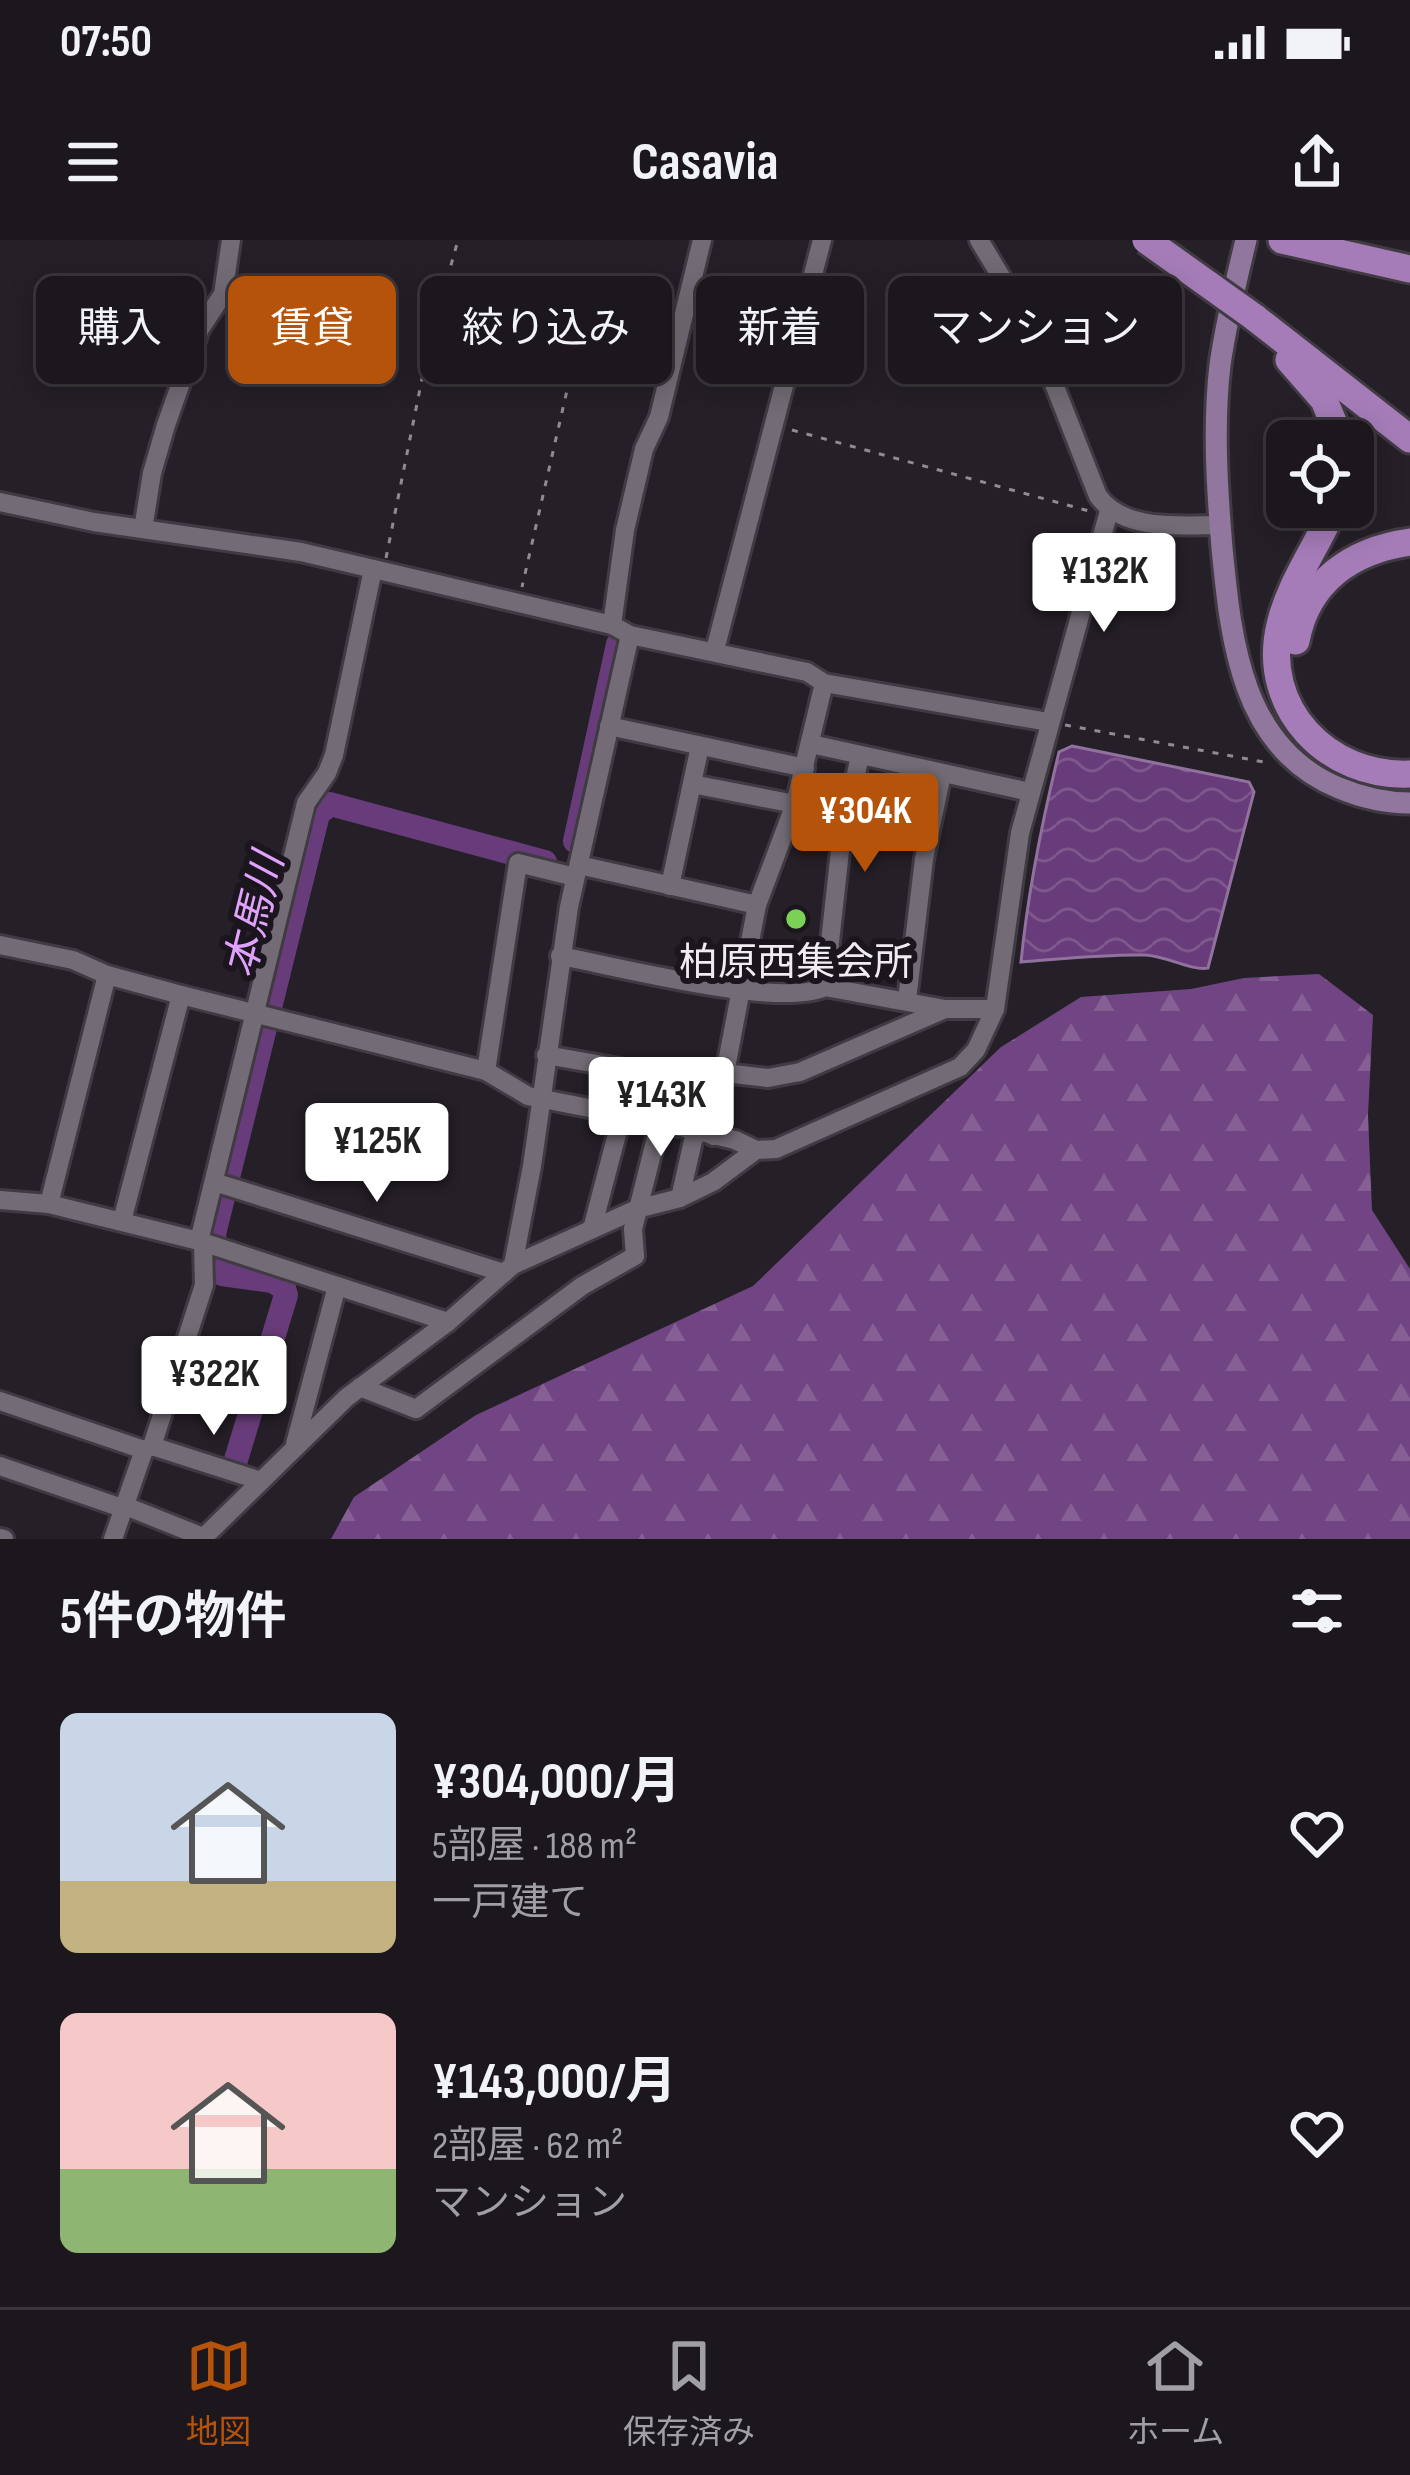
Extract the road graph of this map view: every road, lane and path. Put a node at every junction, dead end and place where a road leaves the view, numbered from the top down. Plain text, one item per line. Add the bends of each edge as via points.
1 (231, 240) edge
2 (458, 240) edge
3 (702, 240) edge
4 (822, 240) edge
5 (979, 240) edge
6 (1146, 240) edge
7 (1246, 240) edge
8 (1282, 240) edge
9 (1348, 240) edge
10 (1410, 254) edge
11 (1410, 269) edge
12 (448, 276) edge
13 (1250, 315) junction
14 (420, 384) edge
15 (569, 384) edge
16 (1410, 414) edge
17 (1335, 420) edge
18 (772, 424) junction
19 (1410, 440) edge
20 (0, 502) edge
21 (1109, 512) junction
22 (1220, 525) junction
23 (1324, 528) edge
24 (143, 529) junction
25 (1410, 542) edge
26 (378, 570) junction
27 (519, 604) junction
28 (621, 630) junction
29 (715, 650) junction
30 (824, 682) junction
31 (1048, 722) junction
32 (609, 726) junction
33 (811, 744) junction
34 (700, 746) junction
35 (860, 756) junction
36 (1410, 756) edge
37 (1276, 757) junction
38 (805, 768) junction
39 (942, 774) junction
40 (1410, 774) edge
41 (692, 784) junction
42 (1030, 792) junction
43 (1410, 802) edge
44 (795, 804) junction
45 (577, 871) junction
46 (670, 886) junction
47 (757, 904) junction
48 (0, 945) edge
49 (560, 956) junction
50 (107, 975) junction
51 (825, 987) junction
52 (741, 989) junction
53 (181, 995) junction
54 (908, 1000) junction
55 (945, 1009) junction
56 (995, 1009) junction
57 (266, 1015) junction
58 (545, 1055) junction
59 (486, 1071) junction
60 (724, 1073) junction
61 (539, 1098) junction
62 (622, 1115) junction
63 (687, 1129) junction
64 (756, 1150) junction
65 (224, 1185) junction
66 (680, 1198) junction
67 (0, 1200) edge
68 (49, 1204) junction
69 (637, 1209) junction
70 (122, 1221) junction
71 (592, 1229) junction
72 (210, 1246) junction
73 (508, 1269) junction
74 (337, 1286) junction
75 (448, 1322) junction
76 (360, 1387) junction
77 (0, 1401) edge
78 (148, 1448) junction
79 (293, 1448) junction
80 (0, 1466) edge
81 (261, 1480) junction
82 (123, 1507) junction
83 (203, 1538) edge
84 (113, 1539) edge

1 - 24 street via 223,294 200,329 166,425
2 - 12 path
3 - 28 street via 625,530
4 - 18 street
5 - 21 street via 1032,328
6 - 13 highway, bridge
7 - 22 main road via 1220,368
8 - 11 highway
9 - 10 highway
13 - 16 highway
13 - 17 highway
13 - 19 highway
14 - 26 path
15 - 27 path
18 - 21 path
18 - 29 street
20 - 24 street
21 - 22 street via 1162,526
21 - 31 street
22 - 37 main road via 1240,671
23 - 40 highway via 1284,610 1276,646 1280,683 1296,720 1322,748 1356,768
24 - 26 street
25 - 36 highway via 1368,551 1333,572 1308,601 1294,654 1307,706 1330,733 1363,751
26 - 27 street
26 - 57 street via 334,755 306,803
27 - 28 street
28 - 29 street
28 - 32 street
29 - 30 street
30 - 31 street
30 - 33 street
31 - 37 path
31 - 42 street
32 - 34 street
32 - 45 street
33 - 35 street
33 - 38 street
34 - 38 street
34 - 41 street
35 - 39 street
35 - 51 street
37 - 43 main road via 1366,799
38 - 44 street
39 - 42 street
39 - 54 street
41 - 44 street
41 - 46 street
42 - 56 street
44 - 47 street
45 - 46 street
45 - 49 street
45 - 59 street via 518,863
46 - 47 street
47 - 52 street
48 - 50 street
49 - 52 street
49 - 58 street
50 - 53 street
50 - 68 street
51 - 52 street
51 - 54 street
52 - 60 street
53 - 57 street
53 - 70 street
54 - 55 street
55 - 56 street
55 - 60 street via 800,1072
56 - 64 street via 960,1067 813,1135
57 - 59 street
57 - 65 street
58 - 61 street
58 - 63 street via 688,1080
59 - 61 street
60 - 63 street
61 - 62 street
61 - 73 street
62 - 63 street
62 - 71 street
63 - 64 street
63 - 66 street
63 - 69 street
64 - 66 street
65 - 72 street
65 - 73 street
66 - 69 street
67 - 68 street
68 - 70 street
69 - 71 street
69 - 76 street via 635,1256 416,1409
70 - 72 street
71 - 73 street
72 - 74 street
72 - 78 street
73 - 75 street
74 - 75 street
74 - 79 street
75 - 76 street
76 - 79 street
77 - 78 street
78 - 81 street
78 - 82 street
79 - 81 street
80 - 82 street
81 - 83 street
82 - 83 street
82 - 84 street

